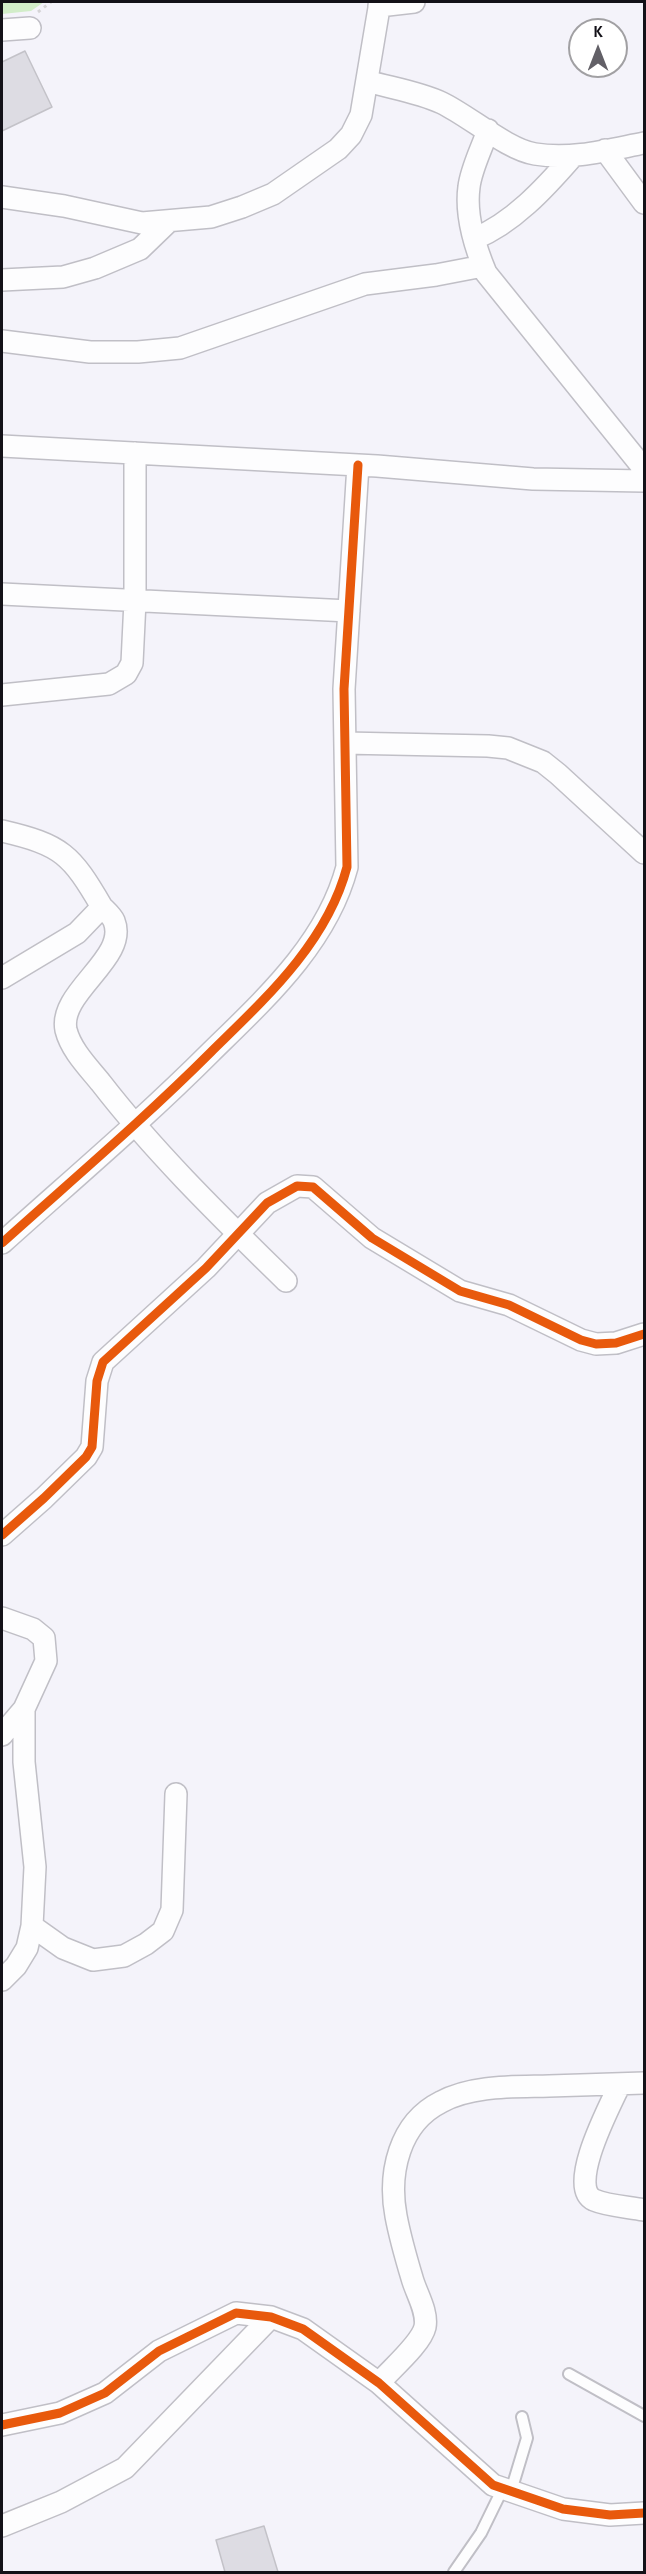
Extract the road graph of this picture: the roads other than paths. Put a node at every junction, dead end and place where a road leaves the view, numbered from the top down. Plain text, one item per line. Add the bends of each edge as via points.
1 (414, 2) edge
2 (380, 4) edge
3 (30, 28) dead end
4 (2, 30) edge
5 (367, 81) junction
6 (488, 130) junction
7 (645, 143) edge
8 (605, 150) junction
9 (572, 156) junction
10 (2, 198) edge
11 (645, 203) edge
12 (168, 222) junction
13 (474, 239) junction
14 (483, 266) junction
15 (2, 280) edge
16 (2, 341) edge
17 (2, 446) edge
18 (135, 453) junction
19 (358, 465) junction
20 (645, 470) edge
21 (645, 481) edge
22 (2, 594) edge
23 (135, 600) junction
24 (349, 611) junction
25 (2, 695) edge
26 (345, 743) junction
27 (2, 831) edge
28 (645, 853) edge
29 (102, 907) junction
30 (2, 978) edge
31 (134, 1126) junction
32 (238, 1234) junction
33 (2, 1243) edge
34 (286, 1281) dead end
35 (645, 1334) edge
36 (2, 1535) edge
37 (2, 1618) edge
38 (24, 1709) junction
39 (2, 1735) edge
40 (176, 1794) dead end
41 (33, 1926) junction
42 (2, 1980) edge
43 (645, 2083) edge
44 (620, 2084) junction
45 (645, 2210) edge
46 (271, 2317) junction
47 (569, 2374) dead end
48 (379, 2383) junction
49 (522, 2416) dead end
50 (645, 2416) edge
51 (2, 2425) edge
52 (507, 2490) junction
53 (645, 2513) edge
54 (2, 2526) edge
55 (454, 2572) edge

1 - 2 street
2 - 5 street
3 - 4 street
5 - 6 street via 440,102
5 - 12 street via 361,115 338,149 273,194 211,217
6 - 9 street via 533,154
6 - 13 street via 469,186
7 - 8 street
8 - 9 street
8 - 11 street
9 - 13 street via 547,185 489,233
10 - 12 street via 64,206 142,223
12 - 15 street via 140,249 95,268 63,277
13 - 14 street
14 - 16 street via 365,284 180,348 90,352
14 - 20 street via 500,293
17 - 18 street
18 - 19 street
18 - 23 street
19 - 21 street via 533,479
19 - 24 street
22 - 23 street
23 - 24 street
23 - 25 street via 132,663 126,674 109,684
24 - 26 street
26 - 28 street via 488,746 525,753 558,774
26 - 31 street via 347,867 327,915 278,985
27 - 29 street via 36,839 61,851 82,874
29 - 30 street via 77,933
29 - 31 street via 114,919 116,933 110,951 79,993 66,1028 74,1049
31 - 32 street
31 - 33 street
32 - 34 street
32 - 35 street via 267,1203 286,1191 297,1186 313,1187 372,1238 460,1291 518,1308 596,1344 616,1343
32 - 36 street via 103,1362 97,1381 92,1447
37 - 38 street via 33,1629 44,1638 46,1661
38 - 39 street
38 - 41 street via 24,1762 35,1867
40 - 41 street via 172,1910 163,1931 124,1956 93,1960 63,1948
41 - 42 street via 27,1948
43 - 44 street
44 - 45 street via 589,2156 584,2183 593,2199
44 - 48 street via 504,2087 472,2092 441,2102 417,2119 404,2138 394,2171 396,2215 425,2326
46 - 48 street via 303,2329
46 - 51 street via 236,2313 159,2351 105,2393 60,2413
46 - 54 street via 126,2468 61,2502
47 - 50 lane
48 - 52 street via 493,2485
49 - 52 lane via 527,2438
52 - 53 street via 563,2509 610,2515
52 - 55 lane

